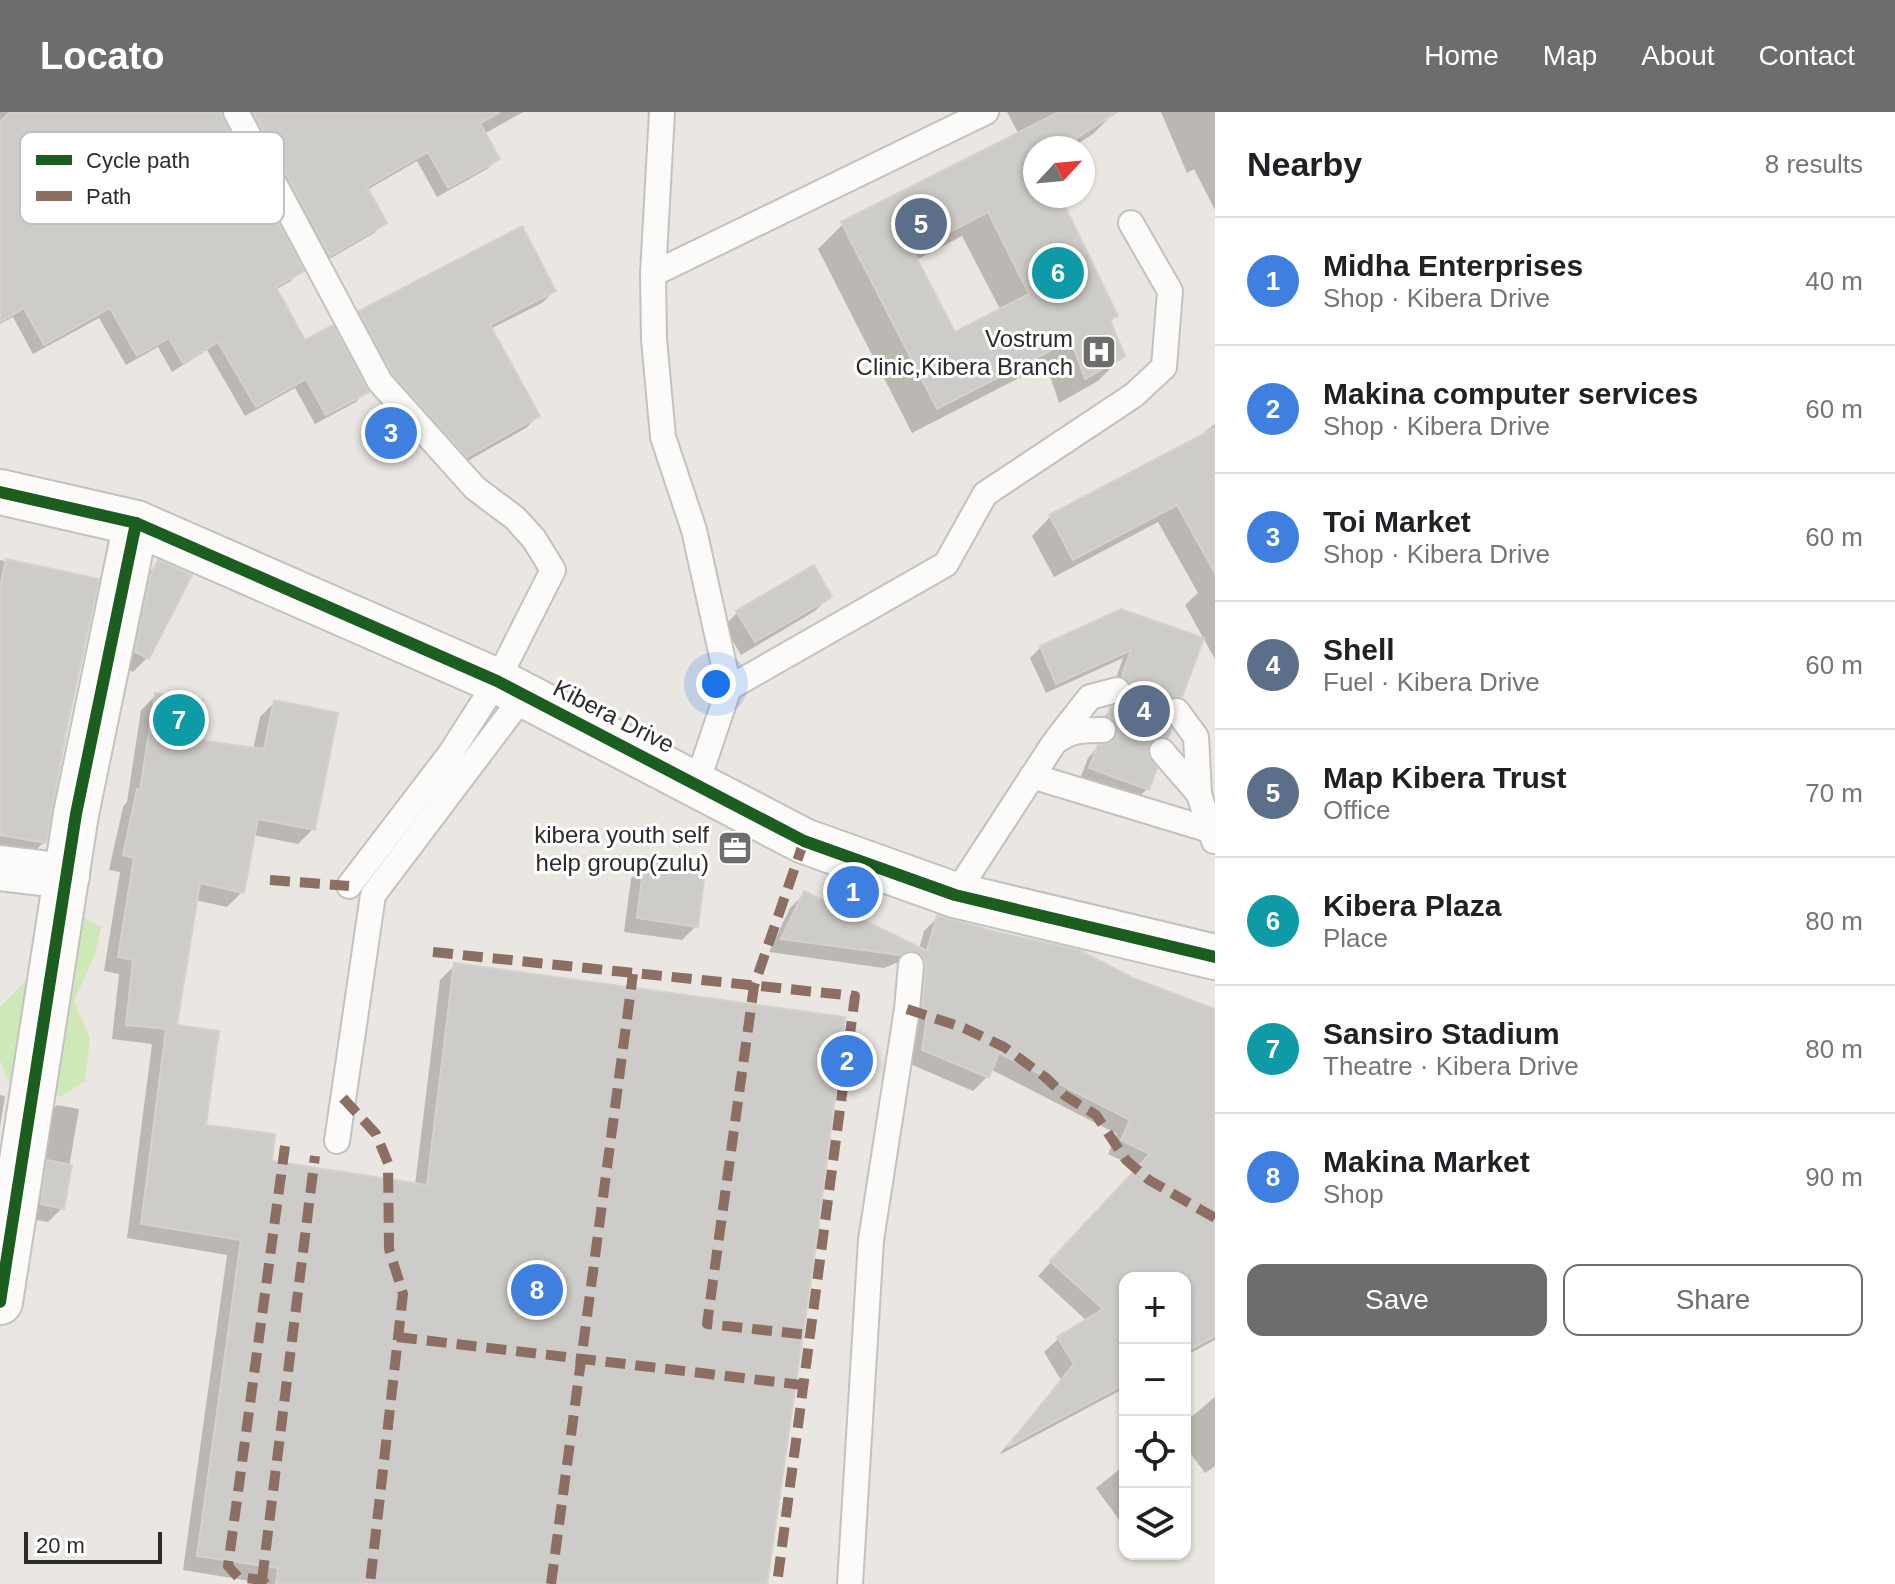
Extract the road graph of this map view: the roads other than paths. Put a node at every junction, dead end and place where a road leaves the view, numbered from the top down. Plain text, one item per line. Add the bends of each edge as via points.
1 (236, 112) edge
2 (662, 112) edge
3 (986, 112) edge
4 (247, 132) edge
5 (284, 202) edge
6 (1131, 223) dead end
7 (653, 274) junction
8 (0, 492) edge
9 (136, 523) junction
10 (510, 688) junction
11 (729, 688) junction
12 (1117, 690) dead end
13 (1177, 711) dead end
14 (1103, 730) dead end
15 (1054, 743) junction
16 (1162, 751) dead end
17 (1032, 776) junction
18 (697, 783) junction
19 (1199, 794) junction
20 (1212, 838) edge
21 (0, 868) edge
22 (67, 876) junction
23 (349, 886) dead end
24 (955, 895) junction
25 (1215, 957) edge
26 (911, 965) dead end
27 (337, 1141) dead end
28 (6, 1218) edge
29 (0, 1302) edge
30 (850, 1584) edge

1 - 4 lane
2 - 7 lane
3 - 7 lane
5 - 10 lane via 380,382 475,488 515,518 553,570
6 - 11 lane via 1170,291 1164,367 1134,395 985,494 946,564
7 - 11 lane via 663,437 694,530
8 - 9 street, Kibera Drive
9 - 10 street, Kibera Drive
9 - 22 street
10 - 18 street, Kibera Drive
10 - 23 lane via 450,754
10 - 27 lane via 373,895
11 - 18 lane
12 - 15 lane via 1090,697
13 - 19 lane via 1196,737
14 - 15 lane via 1066,733
15 - 17 lane
16 - 19 lane
17 - 20 lane
17 - 24 lane
18 - 24 street, Kibera Drive via 804,841
19 - 20 lane
21 - 22 street
22 - 28 street
24 - 25 street, Kibera Drive
26 - 30 lane via 871,1240
28 - 29 street

